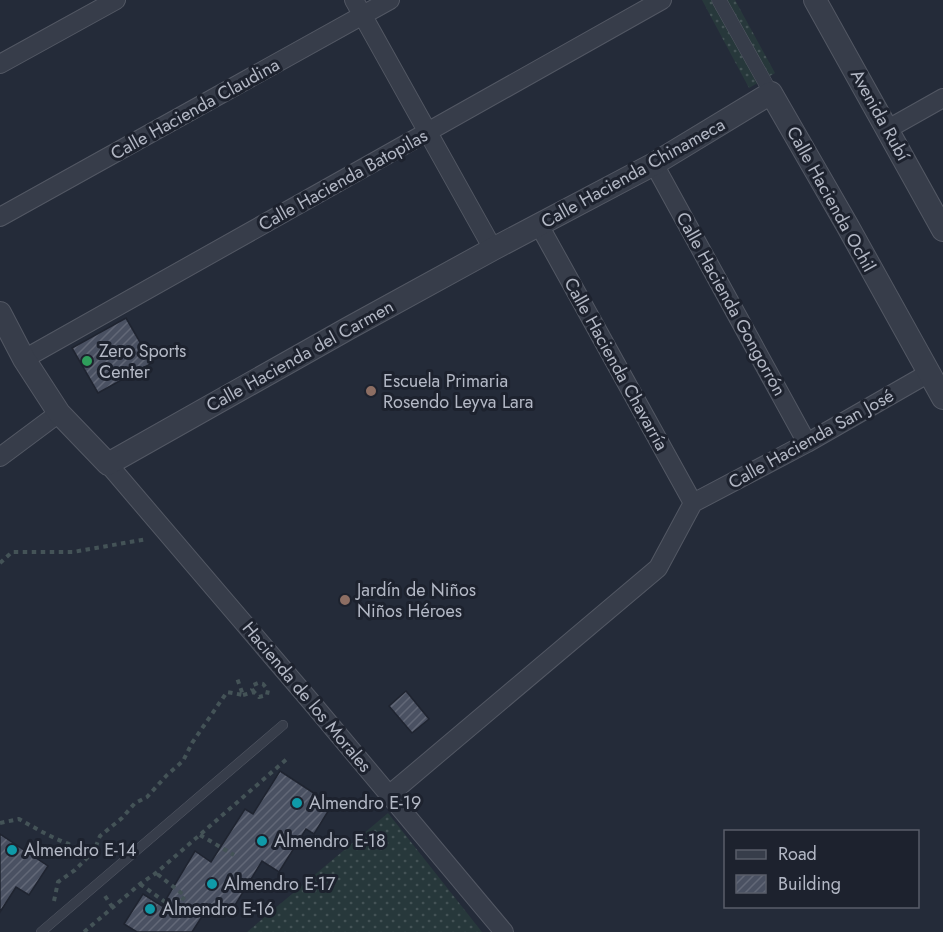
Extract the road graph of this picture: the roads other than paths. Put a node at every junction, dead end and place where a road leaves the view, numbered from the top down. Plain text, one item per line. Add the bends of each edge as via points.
1 (116, 0) edge
2 (390, 0) edge
3 (662, 0) edge
4 (719, 0) edge
5 (815, 0) edge
6 (358, 8) edge
7 (0, 64) edge
8 (771, 93) junction
9 (943, 98) edge
10 (888, 129) junction
11 (428, 133) junction
12 (654, 164) junction
13 (0, 217) edge
14 (539, 225) junction
15 (943, 230) edge
16 (493, 249) junction
17 (0, 313) edge
18 (24, 359) junction
19 (929, 374) junction
20 (943, 398) edge
21 (59, 413) junction
22 (807, 443) junction
23 (0, 457) edge
24 (108, 464) junction
25 (693, 503) junction
26 (283, 725) dead end
27 (389, 795) junction
28 (41, 932) edge
29 (504, 932) edge

1 - 7 street
2 - 6 street, Calle Hacienda Claudina
3 - 11 street, Calle Hacienda Batopilas
4 - 8 street, Calle Hacienda Ochil
5 - 10 street, Avenida Rubí
6 - 11 street
6 - 13 street, Calle Hacienda Claudina
8 - 12 street, Calle Hacienda Chinameca
8 - 19 street, Calle Hacienda Ochil
9 - 10 street
10 - 15 street, Avenida Rubí
11 - 16 street
11 - 18 street, Calle Hacienda Batopilas
12 - 14 street, Calle Hacienda Chinameca
12 - 22 street, Calle Hacienda Gongorrón
14 - 16 street, Calle Hacienda Chinameca
14 - 25 street, Calle Hacienda Chavarría
16 - 24 street, Calle Hacienda del Carmen
17 - 18 street
18 - 21 street
19 - 20 street, Calle Hacienda Ochil
19 - 22 street, Calle Hacienda San José
21 - 23 street
21 - 24 street
22 - 25 street, Calle Hacienda San José
24 - 27 street, Hacienda de los Morales
25 - 27 street via 658,568
26 - 28 lane
27 - 29 street, Hacienda de los Morales

